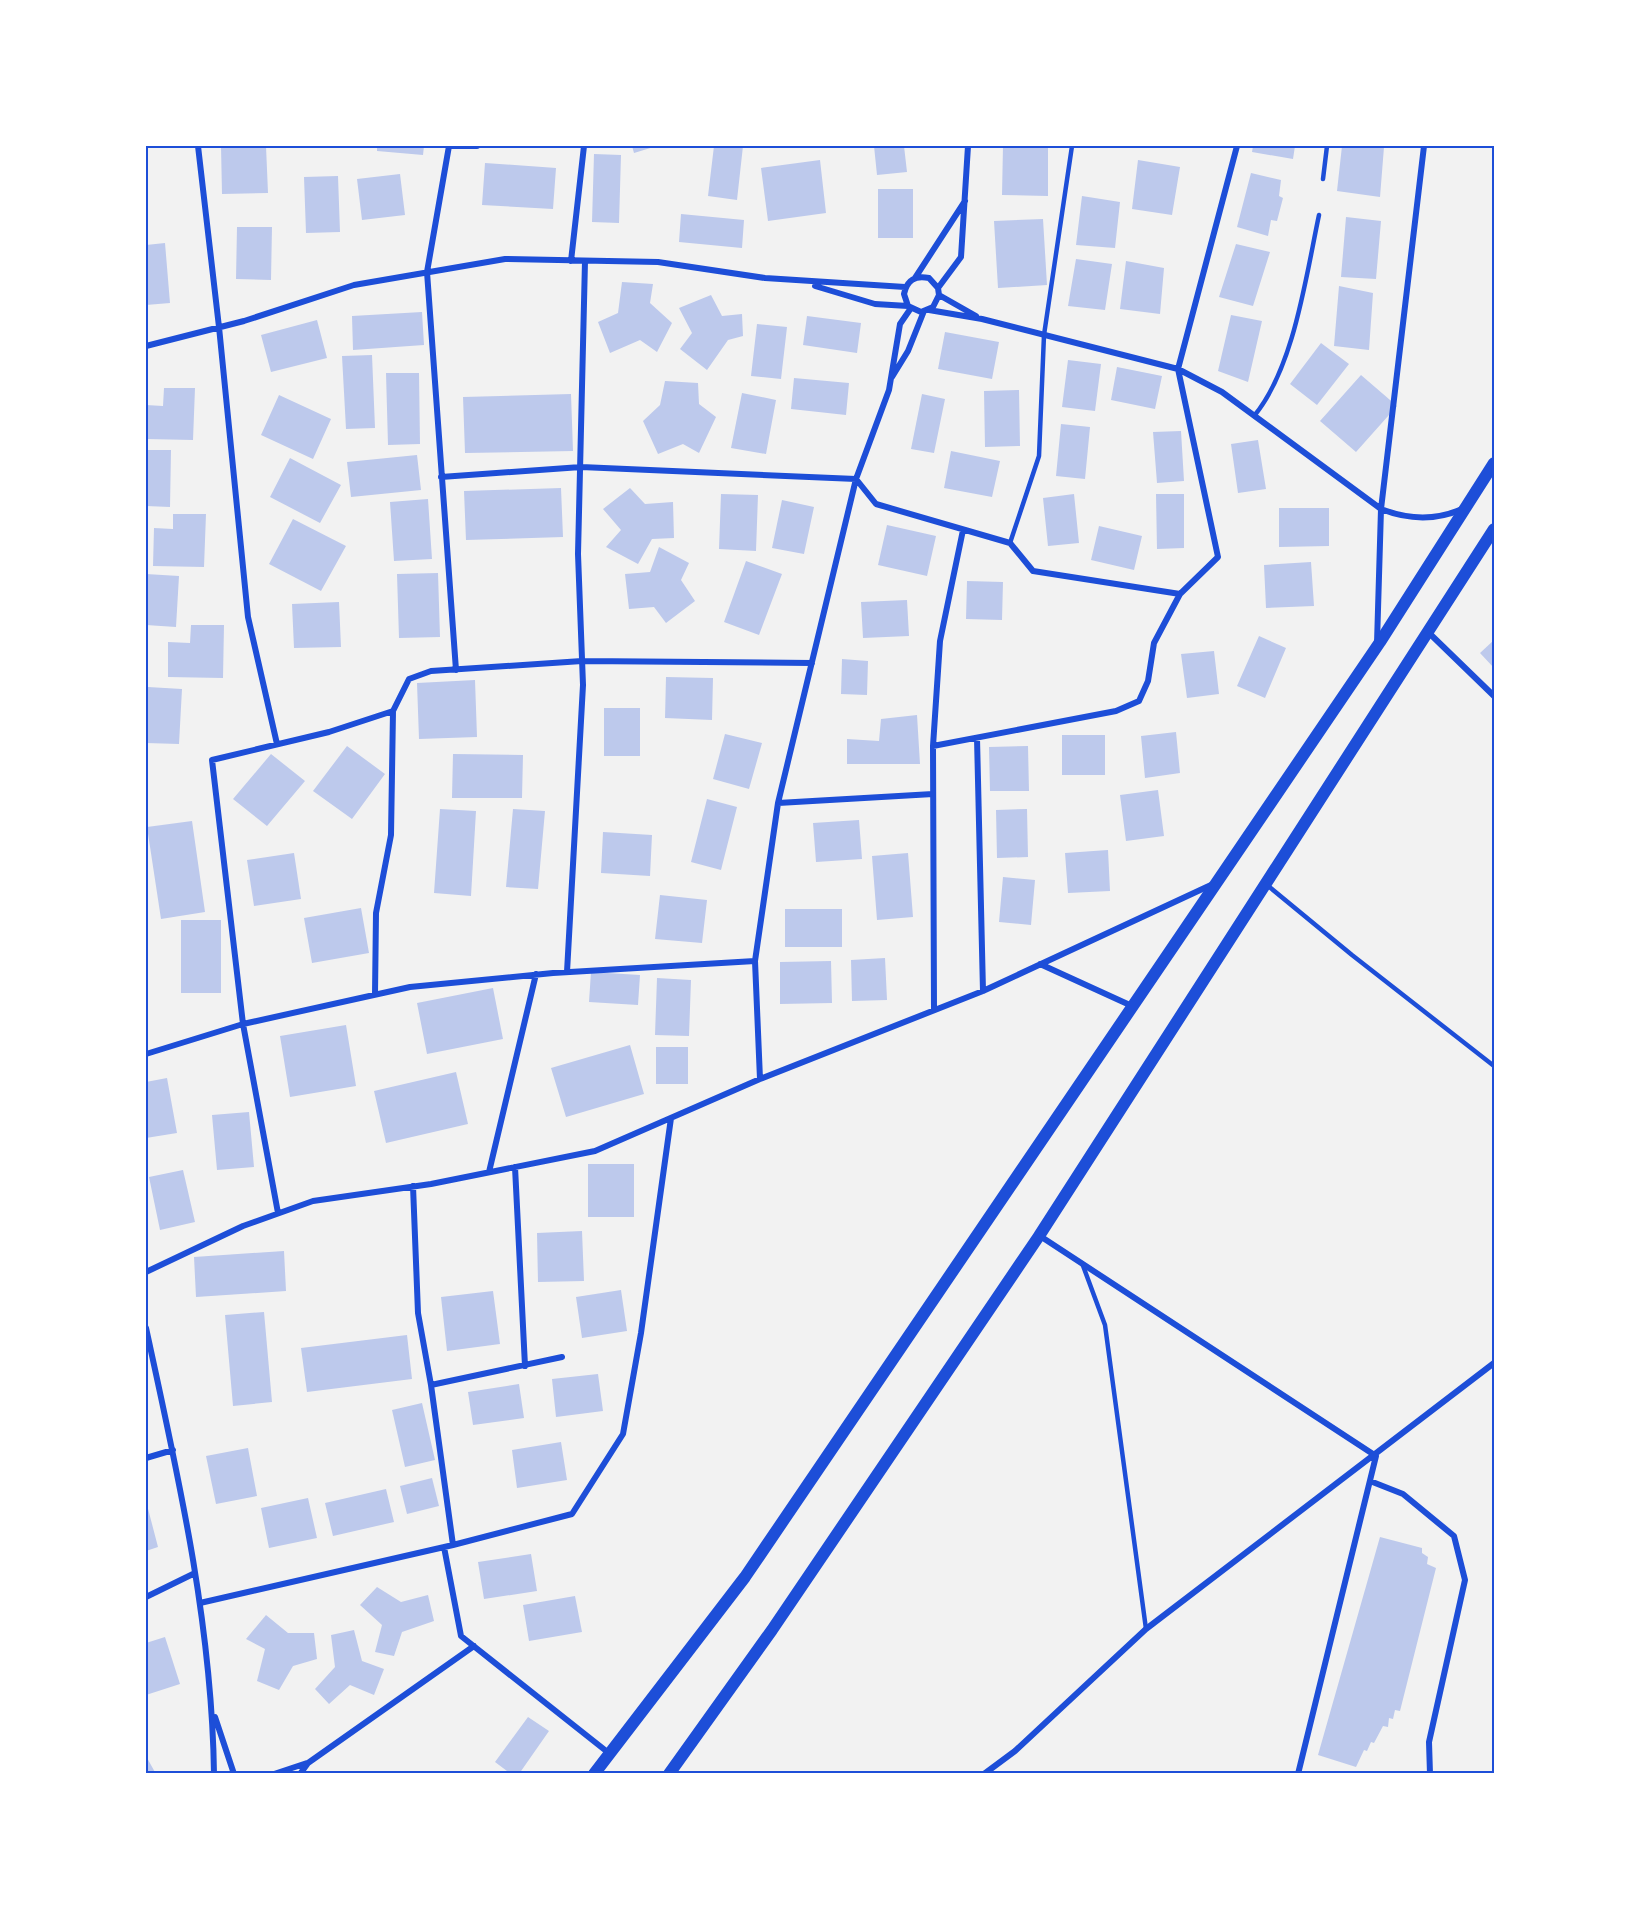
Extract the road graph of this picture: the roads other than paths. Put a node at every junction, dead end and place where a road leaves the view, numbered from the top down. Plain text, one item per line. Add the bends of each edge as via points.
1 (198, 146) edge
2 (449, 146) edge
3 (477, 146) edge
4 (584, 146) edge
5 (968, 146) edge
6 (1072, 146) edge
7 (1237, 146) edge
8 (1327, 146) edge
9 (1424, 146) edge
10 (1323, 179) dead end
11 (965, 200) junction
12 (1318, 215) dead end
13 (571, 261) junction
14 (585, 261) junction
15 (427, 272) junction
16 (915, 278) junction
17 (800, 281) junction
18 (905, 287) junction
19 (938, 291) junction
20 (910, 307) junction
21 (927, 310) junction
22 (981, 319) junction
23 (219, 327) junction
24 (1044, 335) junction
25 (146, 346) edge
26 (1178, 369) junction
27 (890, 380) junction
28 (1254, 416) junction
29 (1494, 463) edge
30 (581, 467) junction
31 (441, 477) junction
32 (856, 479) junction
33 (1467, 507) junction
34 (1381, 508) junction
35 (1494, 529) edge
36 (963, 530) junction
37 (1010, 543) junction
38 (1180, 594) junction
39 (1427, 631) junction
40 (1377, 648) junction
41 (582, 661) junction
42 (812, 663) junction
43 (456, 670) junction
44 (1494, 696) edge
45 (393, 711) junction
46 (977, 738) junction
47 (277, 744) junction
48 (933, 746) junction
49 (933, 794) junction
50 (778, 803) junction
51 (1215, 884) junction
52 (1265, 884) junction
53 (755, 961) junction
54 (1040, 964) junction
55 (567, 972) junction
56 (536, 974) junction
57 (983, 991) junction
58 (375, 994) junction
59 (1132, 1006) junction
60 (934, 1010) junction
61 (243, 1024) junction
62 (146, 1054) edge
63 (1494, 1066) edge
64 (760, 1079) junction
65 (671, 1118) junction
66 (515, 1167) junction
67 (489, 1172) junction
68 (413, 1186) junction
69 (278, 1214) junction
70 (1039, 1236) junction
71 (1082, 1263) junction
72 (146, 1272) edge
73 (146, 1328) edge
74 (562, 1357) dead end
75 (1494, 1363) edge
76 (525, 1366) junction
77 (431, 1385) junction
78 (172, 1450) junction
79 (1376, 1455) junction
80 (146, 1458) edge
81 (1370, 1481) junction
82 (453, 1545) junction
83 (444, 1547) junction
84 (195, 1573) junction
85 (146, 1597) edge
86 (200, 1603) junction
87 (1146, 1629) junction
88 (474, 1646) junction
89 (213, 1711) junction
90 (610, 1754) junction
91 (308, 1763) junction
92 (214, 1773) edge
93 (234, 1773) edge
94 (274, 1773) edge
95 (300, 1773) edge
96 (594, 1773) edge
97 (669, 1773) edge
98 (984, 1773) edge
99 (1299, 1773) edge
100 (1430, 1773) edge

1 - 23 street
2 - 3 street
2 - 15 street
4 - 13 street
5 - 11 street
6 - 24 lane
7 - 26 street
8 - 10 lane
9 - 34 street
11 - 16 street
11 - 19 street via 960,257
12 - 28 lane via 1295,325 1263,405
13 - 14 street
13 - 15 street via 505,259
14 - 17 street via 658,262
14 - 30 street
15 - 23 street via 354,285
15 - 31 street
16 - 18 street
16 - 19 street via 929,278
17 - 18 street
17 - 20 street via 874,304
18 - 20 street
19 - 21 street via 937,302
19 - 22 street
20 - 21 street
20 - 27 street via 900,324
21 - 22 street
21 - 27 street
22 - 24 street
23 - 25 street
23 - 47 street via 248,617
24 - 26 street
24 - 37 lane via 1039,456
26 - 28 street via 1222,392
26 - 38 street via 1218,557
27 - 32 street
28 - 34 street
29 - 33 main road
30 - 31 street
30 - 32 street
30 - 41 street via 578,554
31 - 43 street
32 - 36 street via 876,504
32 - 42 street
33 - 34 street via 1428,519
33 - 40 main road
34 - 40 street
35 - 39 main road
36 - 37 street
36 - 48 street via 940,641
37 - 38 street via 1033,571
38 - 46 street via 1154,643 1148,681 1139,701 1116,711
39 - 44 street
39 - 52 main road
40 - 51 main road
41 - 42 street
41 - 43 street
41 - 55 street
42 - 50 street
43 - 45 street via 431,671 409,679
45 - 47 street
45 - 58 street via 390,835 376,913
46 - 48 street
46 - 57 street
47 - 61 street via 212,760
48 - 49 street
49 - 50 street
49 - 60 street
50 - 53 street
51 - 54 street
51 - 59 main road
52 - 63 lane
52 - 70 main road
53 - 55 street
53 - 64 street
54 - 57 street
54 - 59 street
55 - 56 street
56 - 58 street
56 - 67 street
57 - 60 street
58 - 61 street
59 - 90 main road via 745,1577
60 - 64 street
61 - 62 street
61 - 69 street
64 - 65 street
65 - 66 street via 595,1151
65 - 82 street via 623,1434 572,1514
66 - 67 street
66 - 76 street
67 - 68 street
68 - 69 street via 314,1201
68 - 77 street via 418,1313
69 - 72 street via 243,1226
70 - 71 street
70 - 97 main road via 772,1630
71 - 79 street
71 - 87 lane via 1105,1325
73 - 78 street
74 - 76 street
75 - 79 street
76 - 77 street
77 - 82 street
78 - 80 street
78 - 84 street
79 - 81 street
79 - 87 street
81 - 99 street
81 - 100 street via 1403,1494 1454,1536 1465,1580 1429,1742
82 - 83 street
83 - 86 street
83 - 88 street via 461,1636
84 - 85 street
84 - 86 street
86 - 89 street
87 - 98 street via 1016,1751
88 - 90 street
88 - 91 street
89 - 92 street
89 - 93 street
90 - 96 main road
91 - 94 street
91 - 95 street

